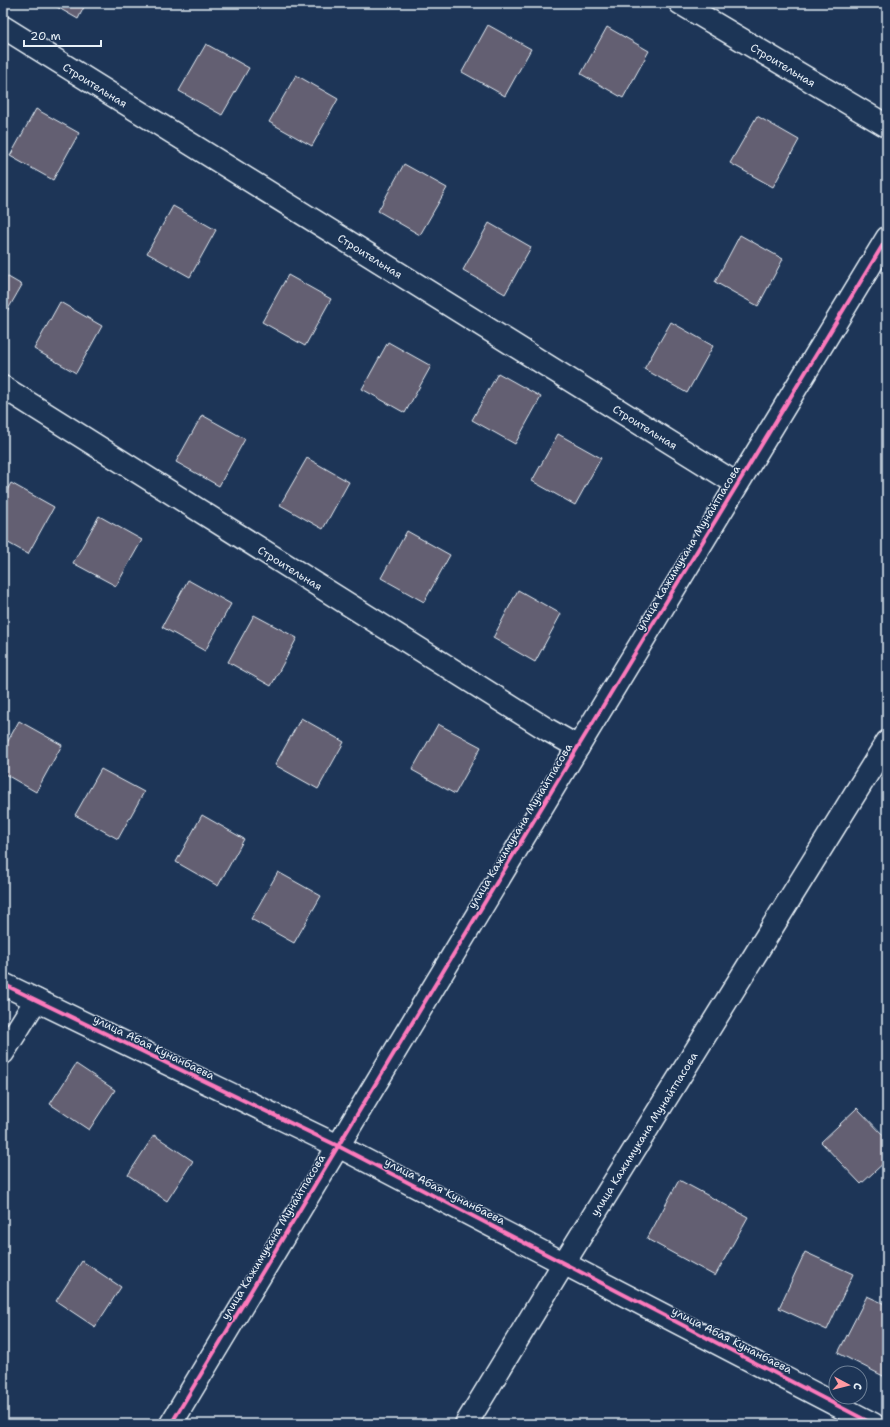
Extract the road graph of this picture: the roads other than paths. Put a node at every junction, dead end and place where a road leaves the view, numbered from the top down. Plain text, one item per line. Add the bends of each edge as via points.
1 (680, 3) edge
2 (3, 28) edge
3 (887, 126) edge
4 (887, 238) edge
5 (3, 388) edge
6 (737, 484) junction
7 (887, 742) edge
8 (578, 747) junction
9 (3, 984) edge
10 (36, 1000) junction
11 (3, 1053) edge
12 (338, 1146) junction
13 (564, 1263) junction
14 (171, 1424) edge
15 (466, 1424) edge
16 (873, 1424) edge

1 - 3 street, Строительная
2 - 6 street, Строительная
4 - 6 street, улица Кажимукана Мунайтпасова
5 - 8 street, Строительная
6 - 8 street, улица Кажимукана Мунайтпасова
7 - 13 street, улица Кажимукана Мунайтпасова
8 - 12 street, улица Кажимукана Мунайтпасова
9 - 10 street, улица Абая Кунанбаева
10 - 11 street
10 - 12 street, улица Абая Кунанбаева
12 - 13 street, улица Абая Кунанбаева
12 - 14 street, улица Кажимукана Мунайтпасова
13 - 15 street, улица Кажимукана Мунайтпасова
13 - 16 street, улица Абая Кунанбаева

